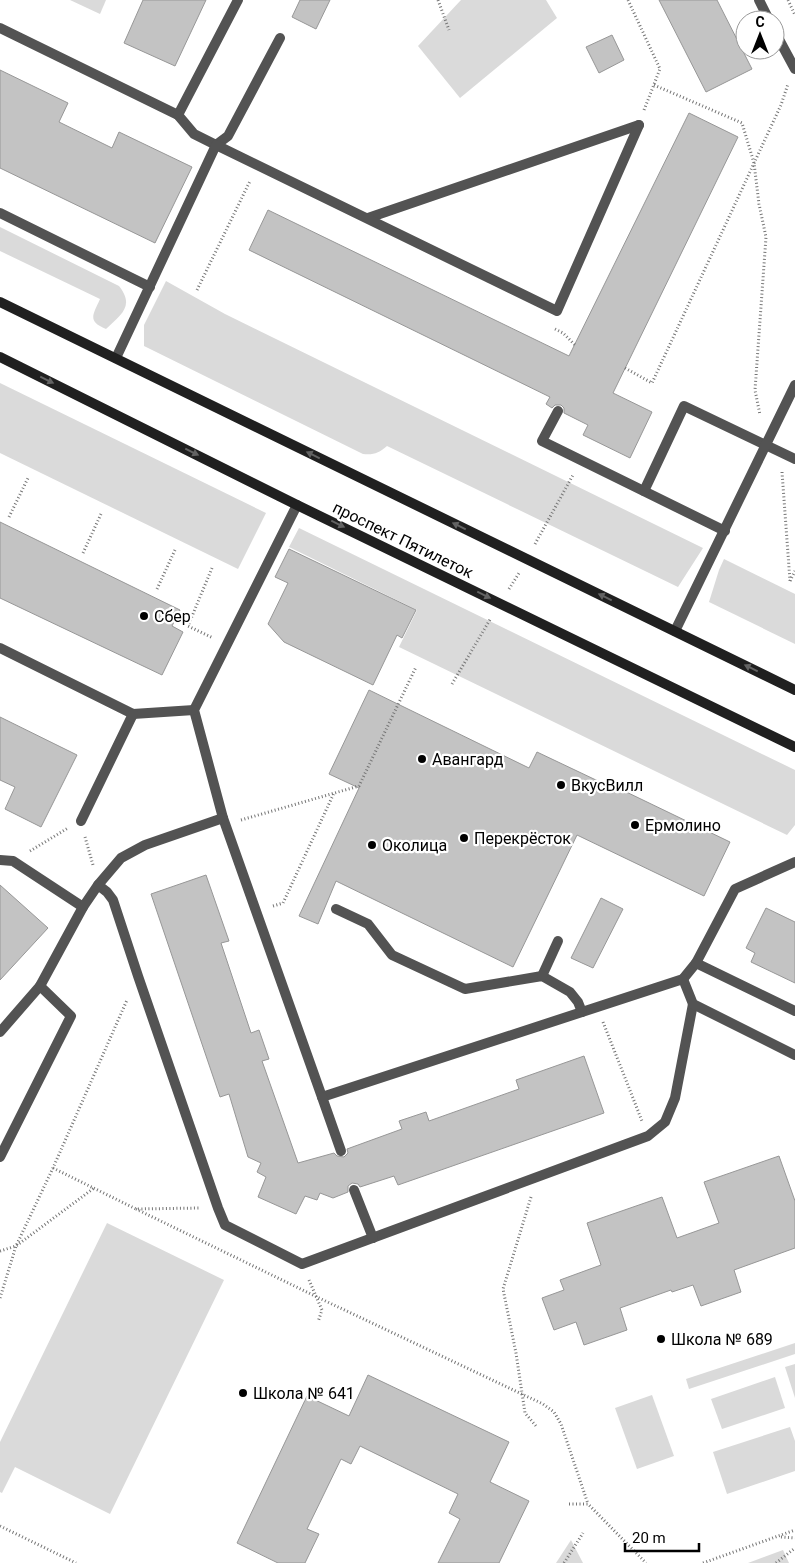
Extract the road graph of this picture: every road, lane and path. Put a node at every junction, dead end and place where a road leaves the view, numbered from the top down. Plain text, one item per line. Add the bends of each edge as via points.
1 (238, 0) edge
2 (438, 0) edge
3 (628, 0) edge
4 (788, 0) edge
5 (795, 15) edge
6 (0, 28) edge
7 (450, 30) dead end
8 (280, 38) dead end
9 (785, 51) edge
10 (794, 68) edge
11 (654, 85) junction
12 (178, 115) junction
13 (639, 125) junction
14 (216, 145) junction
15 (754, 163) junction
16 (258, 185) dead end
17 (0, 213) edge
18 (368, 218) junction
19 (150, 286) junction
20 (197, 290) dead end
21 (0, 302) edge
22 (554, 328) dead end
23 (575, 345) dead end
24 (0, 357) edge
25 (116, 358) junction
26 (625, 368) dead end
27 (795, 385) edge
28 (558, 411) dead end
29 (765, 445) junction
30 (781, 453) junction
31 (795, 459) edge
32 (573, 475) dead end
33 (28, 478) dead end
34 (644, 491) junction
35 (297, 505) junction
36 (102, 514) dead end
37 (9, 518) dead end
38 (725, 531) junction
39 (175, 550) dead end
40 (83, 552) dead end
41 (527, 559) junction
42 (212, 568) dead end
43 (795, 571) edge
44 (157, 589) dead end
45 (500, 603) junction
46 (675, 631) junction
47 (227, 644) junction
48 (0, 648) edge
49 (416, 667) dead end
50 (452, 684) dead end
51 (795, 690) edge
52 (194, 710) junction
53 (133, 714) junction
54 (795, 747) edge
55 (334, 793) junction
56 (223, 818) junction
57 (80, 821) junction
58 (0, 860) edge
59 (13, 861) junction
60 (795, 862) edge
61 (98, 884) junction
62 (83, 907) junction
63 (336, 909) dead end
64 (256, 912) junction
65 (558, 941) dead end
66 (696, 963) junction
67 (138, 976) junction
68 (542, 976) junction
69 (683, 978) junction
70 (40, 986) junction
71 (692, 1004) junction
72 (598, 1007) junction
73 (795, 1011) edge
74 (582, 1012) junction
75 (0, 1032) edge
76 (795, 1055) edge
77 (322, 1097) junction
78 (648, 1136) junction
79 (341, 1150) dead end
80 (0, 1157) edge
81 (53, 1168) junction
82 (538, 1178) junction
83 (94, 1188) junction
84 (354, 1190) dead end
85 (218, 1208) junction
86 (136, 1210) junction
87 (373, 1238) junction
88 (16, 1246) junction
89 (0, 1252) edge
90 (302, 1264) junction
91 (2, 1287) edge
92 (317, 1297) junction
93 (0, 1298) edge
94 (318, 1322) dead end
95 (523, 1395) junction
96 (536, 1426) dead end
97 (569, 1504) dead end
98 (588, 1504) junction
99 (0, 1526) edge
100 (795, 1530) edge
101 (583, 1533) dead end
102 (778, 1536) junction
103 (795, 1538) edge
104 (795, 1548) edge
105 (710, 1562) edge
106 (76, 1563) edge
107 (564, 1563) edge
108 (646, 1563) edge
109 (703, 1563) edge
110 (776, 1563) edge

1 - 12 lane
2 - 7 path
3 - 11 path via 660,69
4 - 5 path
6 - 12 lane
8 - 14 lane via 228,136
9 - 10 lane
10 - 15 path
11 - 13 path
11 - 15 path via 742,123
12 - 14 lane via 194,134
13 - 18 lane
13 - 18 lane via 557,311
14 - 18 lane
14 - 19 lane
15 - 26 path via 652,383
15 - 29 path via 766,237 755,390
16 - 20 path via 249,181
17 - 19 lane
19 - 25 lane
21 - 25 street
22 - 23 path
24 -> 35 street, проспект Пятилеток
41 -> 25 street
27 - 29 lane
28 - 34 lane via 542,441
29 - 30 lane
29 - 34 lane via 684,406
29 - 38 lane
30 - 31 lane
30 - 43 path via 790,581
32 - 41 path
33 - 37 path
34 - 38 lane
35 -> 45 street, проспект Пятилеток
35 - 47 lane
36 - 40 path
38 - 46 lane
39 - 44 path
41 - 45 path
46 -> 41 street
42 - 47 path via 188,626
45 - 50 path
45 - 54 street, проспект Пятилеток
51 -> 46 street
47 - 52 lane
48 - 53 lane
49 - 55 path via 359,786
52 - 53 lane
52 - 56 lane
53 - 57 lane
55 - 56 path via 242,820
55 - 64 path via 283,903
56 - 61 lane via 144,844 121,858
56 - 64 lane
57 - 59 path
57 - 61 path
58 - 59 lane
59 - 62 lane
60 - 66 lane via 735,890
61 - 62 lane
61 - 67 lane via 113,900
62 - 70 lane
63 - 68 lane via 368,924 392,956 465,989
64 - 77 lane
65 - 68 lane
66 - 69 lane
66 - 73 lane
67 - 81 path
67 - 85 lane
68 - 74 lane via 570,992
69 - 71 lane
69 - 72 lane
70 - 75 lane
70 - 80 lane via 71,1016
71 - 76 lane
71 - 78 lane via 675,1098 665,1122
72 - 74 lane
72 - 78 path
74 - 77 lane
77 - 79 lane
78 - 82 lane
81 - 83 path
81 - 88 path
82 - 87 lane
82 - 95 path via 503,1289
83 - 86 path
83 - 88 path
84 - 87 lane
85 - 86 path
85 - 90 lane via 226,1225
86 - 92 path
87 - 90 lane
88 - 89 path
88 - 91 path
90 - 92 path
91 - 93 path
92 - 94 path via 322,1310
92 - 95 path
95 - 96 path via 525,1413
95 - 98 path via 554,1412
97 - 98 path
98 - 108 path
99 - 106 path
100 - 102 path
101 - 107 path
102 - 103 path
102 - 105 path
104 - 110 path
105 - 109 path

